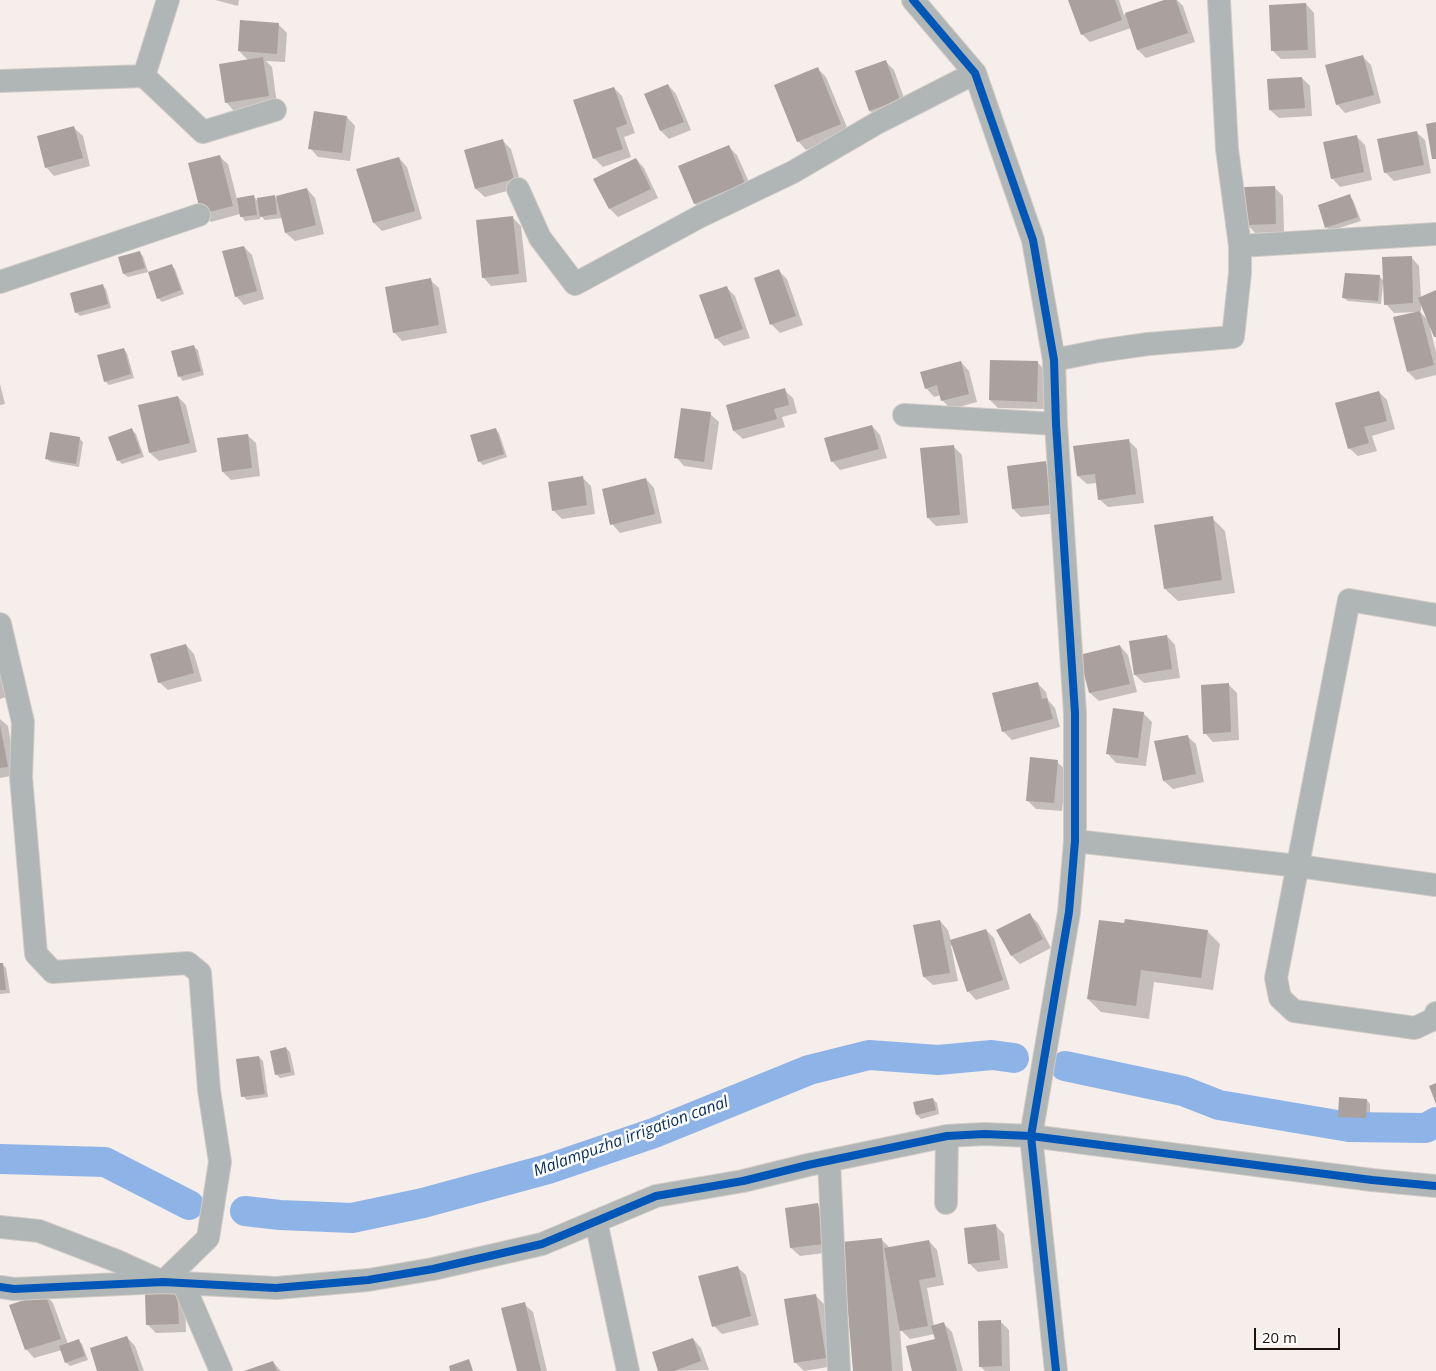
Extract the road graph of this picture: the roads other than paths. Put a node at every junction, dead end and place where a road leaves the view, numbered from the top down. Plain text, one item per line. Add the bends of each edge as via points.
1 (168, 0) edge
2 (913, 0) edge
3 (1220, 0) edge
4 (975, 73) junction
5 (144, 76) junction
6 (0, 80) edge
7 (275, 110) dead end
8 (518, 189) dead end
9 (199, 215) dead end
10 (1436, 234) edge
11 (1240, 246) junction
12 (0, 282) edge
13 (1054, 360) junction
14 (904, 415) dead end
15 (1056, 424) junction
16 (1436, 615) edge
17 (0, 624) edge
18 (1075, 841) junction
19 (1298, 866) junction
20 (1436, 885) edge
21 (1436, 1013) edge
22 (947, 1136) junction
23 (1031, 1136) junction
24 (828, 1161) junction
25 (1436, 1186) edge
26 (946, 1203) dead end
27 (596, 1221) junction
28 (0, 1227) edge
29 (173, 1282) junction
30 (0, 1287) edge
31 (221, 1371) edge
32 (628, 1371) edge
33 (839, 1371) edge
34 (1056, 1371) edge

1 - 5 street
2 - 4 street
3 - 11 street via 1227,149
4 - 8 street via 877,123 793,172 699,217 575,284 540,238
4 - 13 street via 1034,240
5 - 6 street
5 - 7 street via 203,132
9 - 12 street
10 - 11 street
11 - 13 street via 1233,336 1148,344
13 - 15 street
14 - 15 street
15 - 18 street via 1075,713
16 - 19 street via 1349,600
17 - 29 street via 22,722 21,778 36,954 53,972 188,963 200,973 209,1090 220,1162 208,1238
18 - 19 street
18 - 23 street via 1069,912
19 - 20 street
19 - 21 street via 1276,978 1280,998 1294,1011 1414,1028 1434,1019
22 - 23 street
22 - 24 street
22 - 26 street
23 - 25 street
23 - 34 street
24 - 27 street via 743,1181 656,1196
24 - 33 street
27 - 29 street via 542,1244 368,1280 276,1288
27 - 32 street
28 - 29 street via 39,1231
29 - 30 street
29 - 31 street

